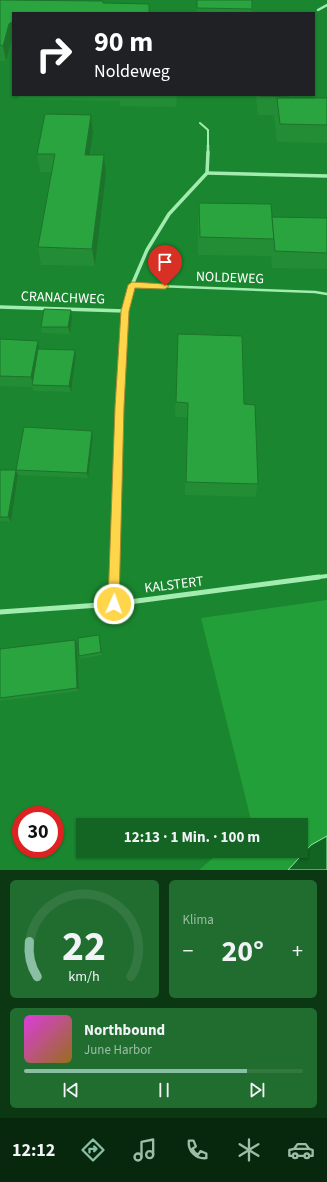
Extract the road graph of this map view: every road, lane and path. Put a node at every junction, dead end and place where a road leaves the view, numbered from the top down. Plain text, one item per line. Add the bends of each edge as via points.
1 (327, 5) edge
2 (318, 10) dead end
3 (200, 123) dead end
4 (208, 144) joint
5 (207, 173) junction
6 (327, 176) edge
7 (132, 285) junction
8 (327, 294) edge
9 (0, 307) edge
10 (125, 311) junction
11 (327, 576) edge
12 (114, 604) junction
13 (0, 612) edge

1 - 2 street
3 - 4 lane via 208,130
4 - 5 street
5 - 6 street
5 - 7 street via 169,214 147,250
7 - 8 lane, NOLDEWEG
7 - 10 street
9 - 10 street, CRANACHWEG
10 - 12 street
11 - 12 street, KALSTERT
12 - 13 street, KALSTERT

